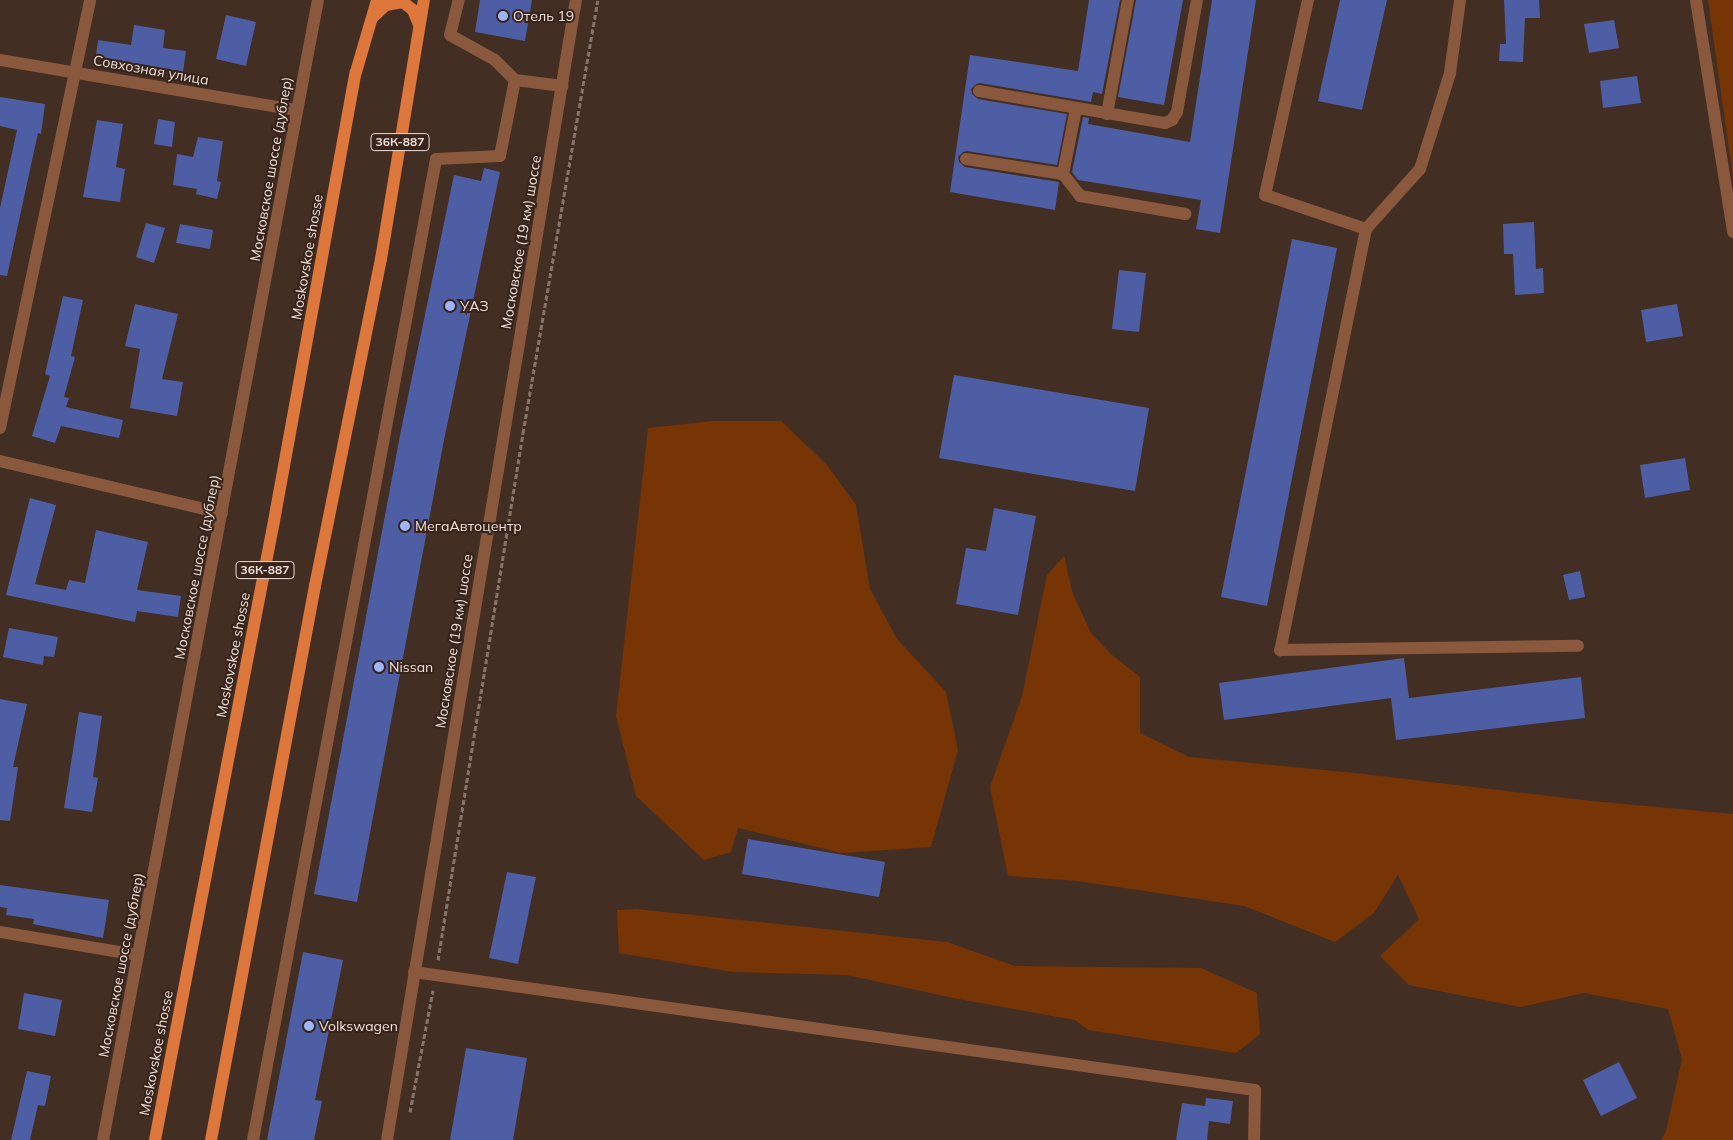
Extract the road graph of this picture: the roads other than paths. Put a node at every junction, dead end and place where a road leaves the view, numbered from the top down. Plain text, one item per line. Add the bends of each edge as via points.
1 (90, 0) edge
2 (318, 0) edge
3 (377, 0) edge
4 (424, 0) edge
5 (459, 0) edge
6 (576, 0) edge
7 (1128, 0) edge
8 (1197, 0) edge
9 (1308, 0) edge
10 (1460, 0) edge
11 (1696, 0) edge
12 (373, 17) junction
13 (419, 25) junction
14 (0, 60) edge
15 (76, 72) junction
16 (515, 80) junction
17 (563, 86) junction
18 (978, 92) dead end
19 (1076, 109) junction
20 (297, 110) junction
21 (1106, 114) junction
22 (966, 159) dead end
23 (1064, 174) junction
24 (1185, 214) dead end
25 (1366, 229) junction
26 (1733, 232) edge
27 (0, 428) edge
28 (0, 461) edge
29 (222, 513) junction
30 (1578, 646) dead end
31 (0, 932) edge
32 (138, 954) junction
33 (414, 972) junction
34 (103, 1140) edge
35 (155, 1140) edge
36 (212, 1140) edge
37 (253, 1140) edge
38 (387, 1140) edge
39 (1254, 1140) edge

1 - 15 street
2 - 20 street, Московское шоссе (дублер)
3 - 12 main road, Moskovskoe shosse / 36К-887
4 - 13 main road, 36К-887
5 - 16 street via 450,35 494,60
6 - 17 street, Московское (19 км) шоссе
7 - 21 street
8 - 21 street via 1177,112 1172,120 1164,123
9 - 25 street via 1265,195
10 - 25 street via 1450,73 1420,169
11 - 26 street
12 - 13 main road via 386,5 403,2 413,10
12 - 35 main road, Moskovskoe shosse / 36К-887 via 356,72
13 - 36 main road, 36К-887 via 382,260 315,586
14 - 15 street, Совхозная улица
15 - 20 street, Совхозная улица
15 - 27 street
16 - 17 street
16 - 37 street via 500,156 436,158
17 - 33 street, Московское (19 км) шоссе
18 - 19 street
19 - 21 street
19 - 23 street
20 - 29 street, Московское шоссе (дублер)
22 - 23 street
23 - 24 street via 1080,196
25 - 30 street via 1280,650
28 - 29 street
29 - 32 street, Московское шоссе (дублер)
31 - 32 street
32 - 34 street, Московское шоссе (дублер)
33 - 38 street, Московское (19 км) шоссе
33 - 39 street via 1255,1090

